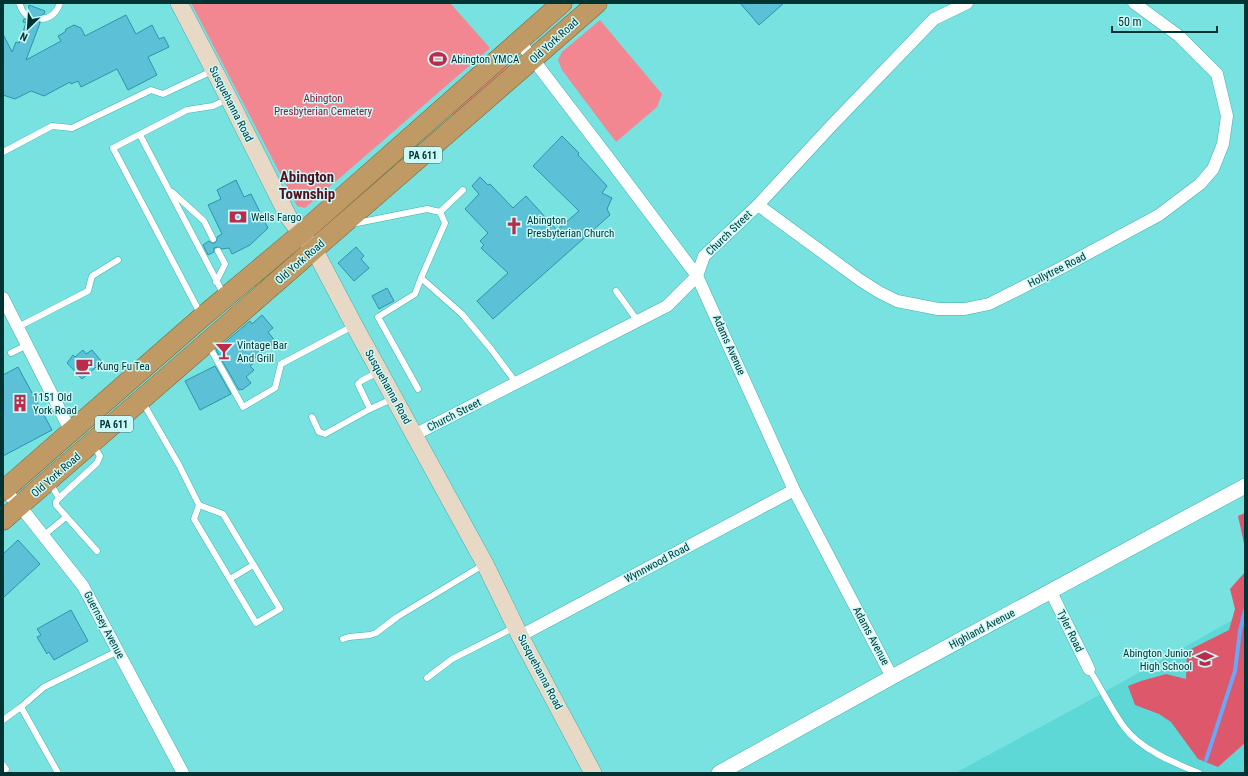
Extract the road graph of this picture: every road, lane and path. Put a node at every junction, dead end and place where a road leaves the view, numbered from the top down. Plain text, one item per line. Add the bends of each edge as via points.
1 (19, 3) edge
2 (60, 3) edge
3 (179, 3) edge
4 (597, 3) edge
5 (967, 3) edge
6 (1134, 3) edge
7 (556, 5) edge
8 (26, 15) dead end
9 (42, 19) dead end
10 (519, 41) junction
11 (533, 60) junction
12 (214, 70) junction
13 (229, 99) junction
14 (140, 135) junction
15 (3, 152) edge
16 (168, 189) junction
17 (463, 190) dead end
18 (758, 205) junction
19 (440, 212) junction
20 (339, 228) junction
21 (302, 233) junction
22 (213, 239) dead end
23 (314, 249) junction
24 (218, 251) dead end
25 (118, 260) dead end
26 (697, 276) junction
27 (421, 278) junction
28 (221, 290) junction
29 (616, 291) dead end
30 (3, 298) edge
31 (202, 317) junction
32 (637, 320) junction
33 (354, 325) junction
34 (18, 327) junction
35 (207, 343) junction
36 (27, 345) junction
37 (11, 353) dead end
38 (379, 371) junction
39 (517, 384) junction
40 (418, 389) dead end
41 (394, 398) junction
42 (142, 400) junction
43 (370, 409) junction
44 (312, 417) dead end
45 (71, 432) junction
46 (414, 435) junction
47 (1245, 486) edge
48 (54, 489) junction
49 (3, 490) edge
50 (794, 490) junction
51 (199, 505) junction
52 (20, 506) junction
53 (66, 517) junction
54 (3, 520) edge
55 (43, 536) junction
56 (96, 551) dead end
57 (253, 564) junction
58 (485, 564) junction
59 (230, 579) junction
60 (1051, 592) junction
61 (518, 631) junction
62 (343, 639) dead end
63 (118, 651) junction
64 (1089, 669) joint
65 (892, 677) junction
66 (427, 678) dead end
67 (21, 707) junction
68 (3, 720) edge
69 (58, 773) edge
70 (183, 773) edge
71 (592, 773) edge
72 (719, 773) edge
73 (1199, 773) edge

1 - 8 lane
2 - 9 lane via 52,15
3 - 12 main road, Susquehanna Road
4 - 11 highway, Old York Road / PA 611
5 - 18 street, Church Street via 934,19
6 - 18 street, Hollytree Road via 1179,36 1217,74 1227,116 1223,144 1213,169 1200,184 1159,215 1059,270 989,304 965,309 938,309 897,300 879,292
7 - 10 highway, Old York Road / PA 611
10 - 11 street, Adams Avenue
10 - 21 highway, Old York Road / PA 611
11 - 20 highway, Old York Road / PA 611
11 - 26 street, Adams Avenue
12 - 13 main road, Susquehanna Road
12 - 15 lane via 163,94 151,90 72,128 52,126
13 - 14 lane via 213,106 187,110
13 - 21 main road, Susquehanna Road via 289,218
14 - 16 lane
14 - 31 lane via 113,148
16 - 22 lane via 204,221
16 - 28 lane
17 - 19 lane
18 - 26 street, Church Street via 704,256
19 - 20 lane via 427,209
19 - 27 lane via 445,224
20 - 23 highway, Old York Road / PA 611
21 - 23 main road, Susquehanna Road
21 - 28 highway, Old York Road / PA 611
23 - 33 main road, Susquehanna Road
23 - 35 highway, Old York Road / PA 611
24 - 28 lane via 225,264
25 - 34 lane via 92,276 88,291
26 - 32 street, Church Street via 667,306
26 - 50 street, Adams Avenue
27 - 39 lane via 462,314
27 - 40 lane via 415,294 378,317
28 - 31 highway, Old York Road / PA 611
29 - 32 lane
30 - 34 street
31 - 45 highway, Old York Road / PA 611
32 - 39 street, Church Street
33 - 35 lane via 281,364 275,388 243,407
33 - 38 main road, Susquehanna Road
34 - 36 street
35 - 42 highway, Old York Road / PA 611
36 - 37 lane
36 - 45 street
38 - 41 main road, Susquehanna Road
38 - 43 lane via 358,384
39 - 46 street, Church Street
41 - 43 lane
41 - 46 main road, Susquehanna Road
42 - 48 highway, Old York Road / PA 611 via 92,443
42 - 51 lane
43 - 44 lane via 325,434 319,432
45 - 49 highway, Old York Road / PA 611
46 - 58 main road, Susquehanna Road
47 - 60 street, Highland Avenue
48 - 52 highway, Old York Road / PA 611
48 - 53 lane via 56,505
49 - 52 street, Guernsey Avenue
50 - 61 street, Wynnwood Road
50 - 65 street, Adams Avenue
51 - 57 lane via 223,514
51 - 59 lane via 194,519
52 - 54 highway, Old York Road / PA 611
52 - 55 street, Guernsey Avenue
53 - 55 lane
53 - 56 lane
55 - 63 street, Guernsey Avenue via 83,586
57 - 59 lane
57 - 59 lane via 280,609 256,623
58 - 61 main road, Susquehanna Road
58 - 62 lane via 376,632
60 - 64 street, Tyler Road
60 - 65 street, Highland Avenue
61 - 66 lane via 452,659
61 - 71 main road, Susquehanna Road
63 - 67 lane via 44,687
63 - 70 street, Guernsey Avenue
64 - 73 lane via 1124,728 1144,746
65 - 72 street, Highland Avenue
67 - 68 lane
67 - 69 lane

